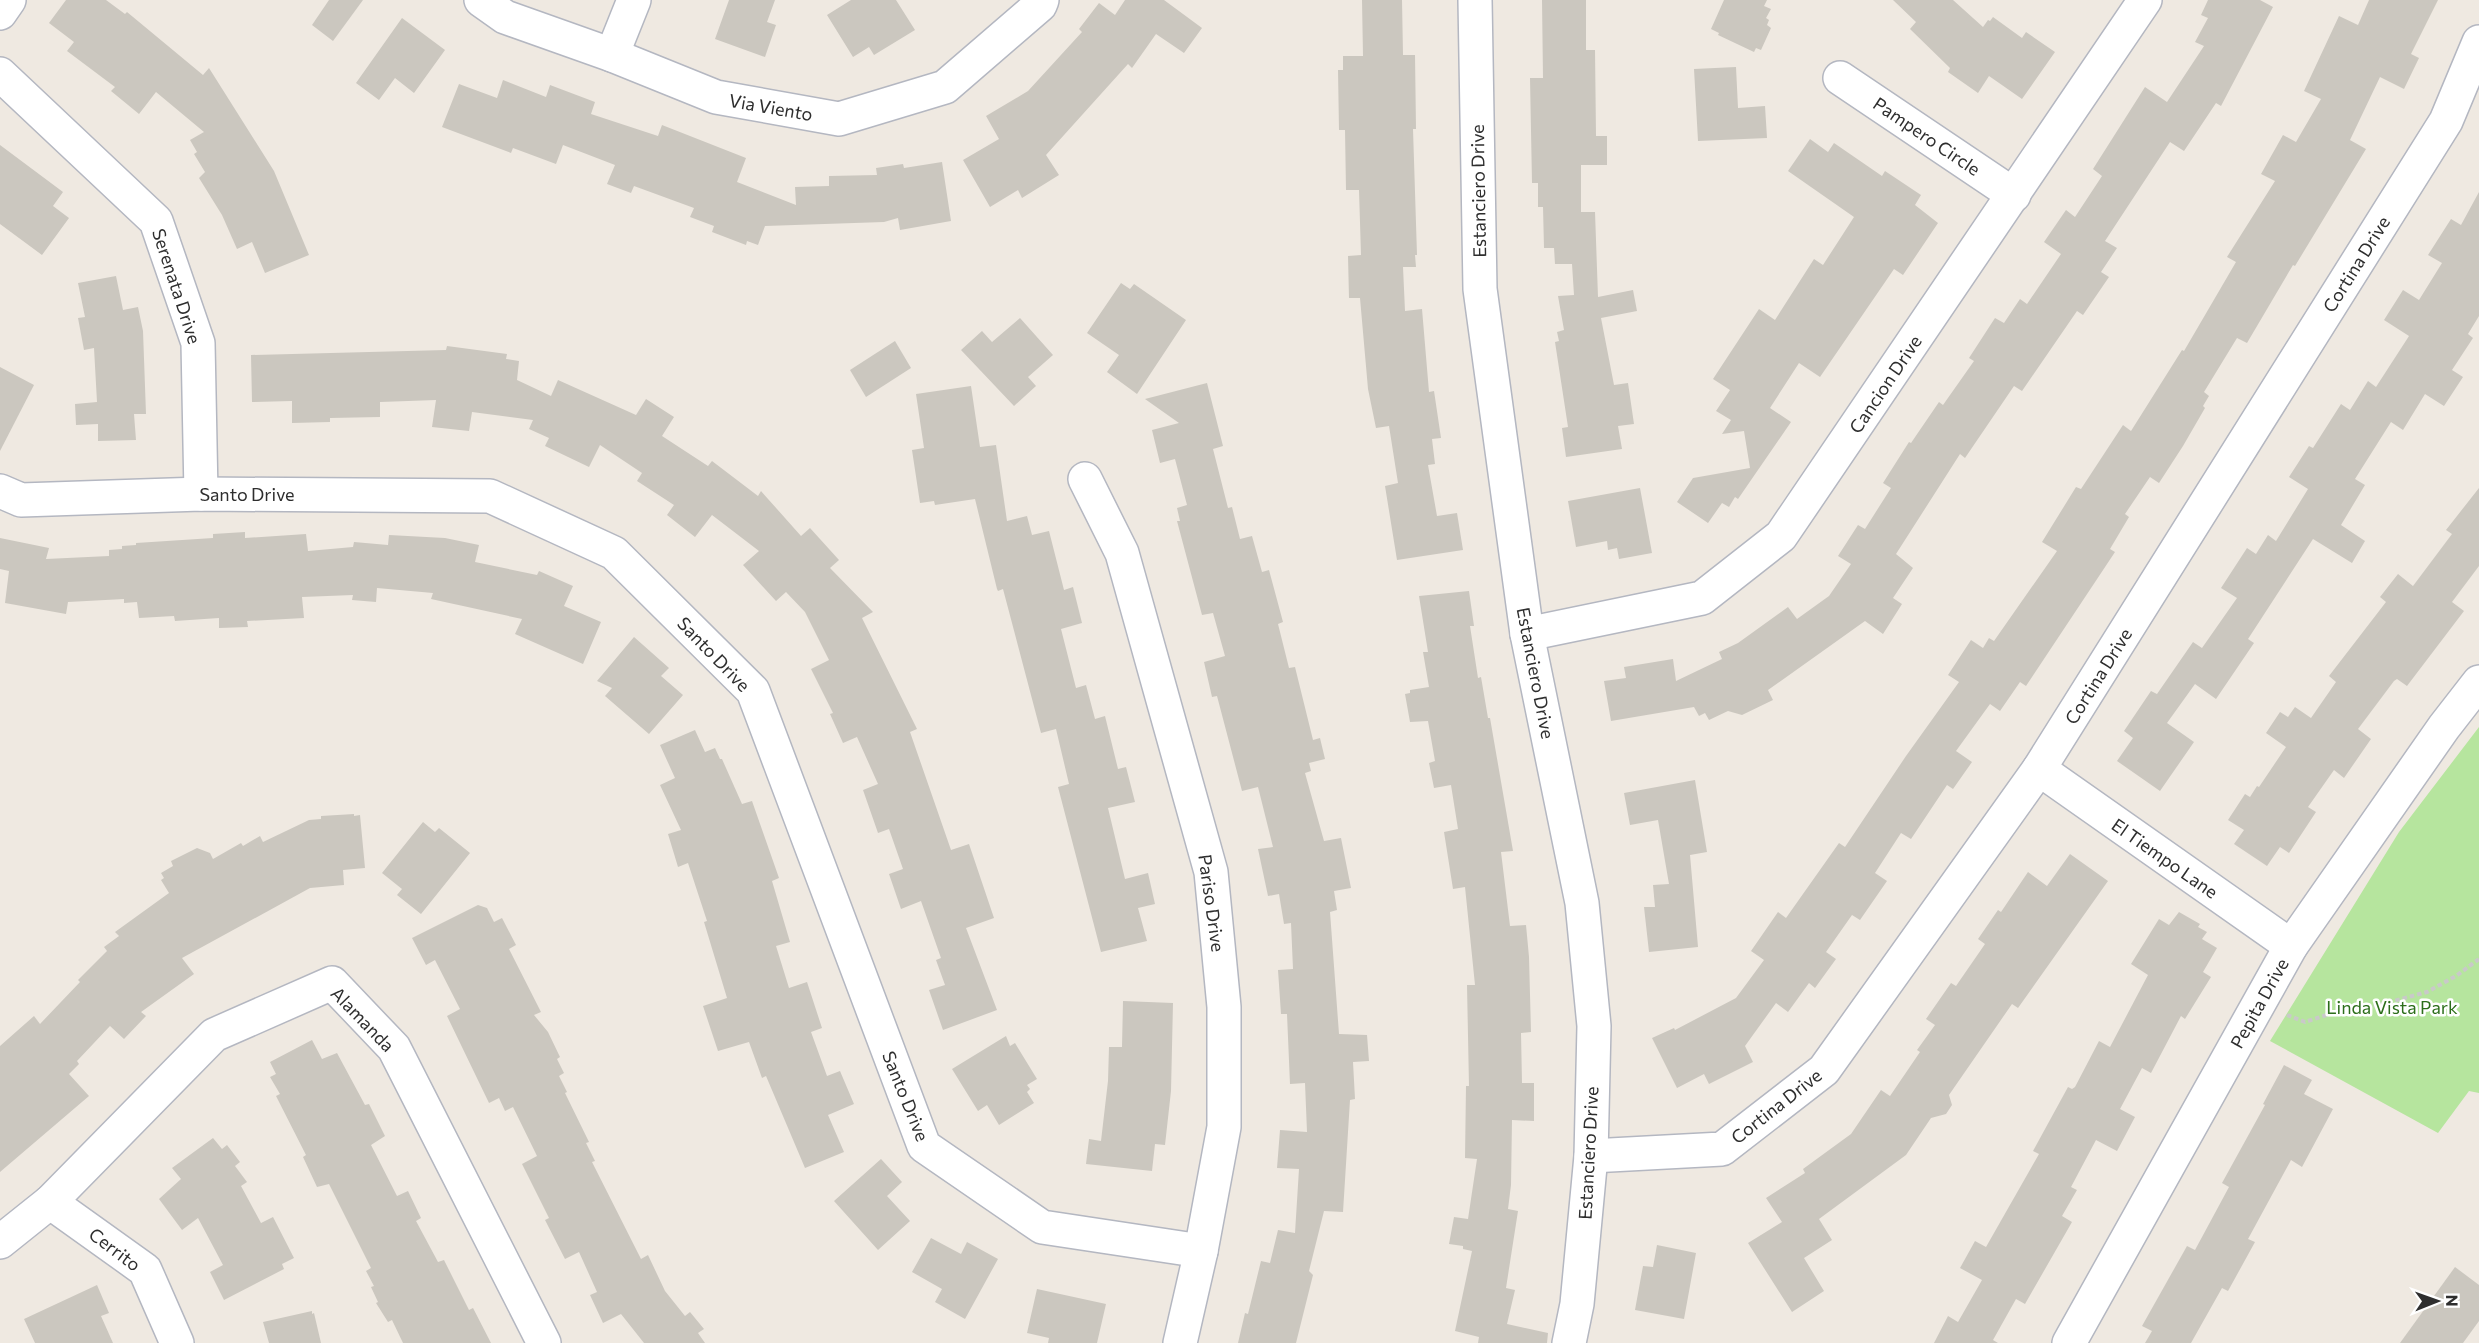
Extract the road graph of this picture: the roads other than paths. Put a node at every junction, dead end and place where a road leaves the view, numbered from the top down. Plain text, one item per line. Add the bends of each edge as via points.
1 (9, 0) edge
2 (481, 0) edge
3 (634, 0) edge
4 (1042, 0) edge
5 (1475, 0) edge
6 (2145, 0) edge
7 (0, 13) edge
8 (2479, 42) edge
9 (612, 55) junction
10 (0, 74) edge
11 (1840, 78) dead end
12 (2014, 195) junction
13 (1085, 479) dead end
14 (0, 491) edge
15 (201, 494) junction
16 (1527, 634) junction
17 (2479, 681) edge
18 (2039, 769) junction
19 (2291, 946) junction
20 (1591, 1156) junction
21 (50, 1202) junction
22 (0, 1242) edge
23 (1201, 1251) junction
24 (177, 1343) edge
25 (544, 1343) edge
26 (1180, 1343) edge
27 (1569, 1343) edge
28 (2069, 1343) edge

1 - 7 street
2 - 9 street, Via Viento via 505,17
3 - 9 street
4 - 9 street, Via Viento via 945,87 839,118 716,97
5 - 16 street, Estanciero Drive via 1480,289
6 - 12 street, Cancion Drive
8 - 18 street, Cortina Drive via 2446,120
10 - 15 street, Serenata Drive via 156,221 198,344
11 - 12 street, Pampero Circle
12 - 16 street, Cancion Drive via 1781,537 1702,598
13 - 23 street, Pariso Drive via 1122,553 1211,872 1224,1007 1224,1127
14 - 15 street, Santo Drive via 21,500
15 - 23 street, Santo Drive via 490,496 614,553 753,692 924,1146 1042,1227
16 - 20 street, Estanciero Drive via 1582,903 1594,1026
17 - 19 street, Pepita Drive
18 - 19 street, El Tiempo Lane
18 - 20 street, Cortina Drive via 1824,1070 1722,1149
19 - 28 street, Pepita Drive
20 - 27 street, Estanciero Drive via 1577,1304
21 - 22 street
21 - 24 street, Cerrito via 145,1270
21 - 25 street, Alamanda via 214,1035 332,982 394,1048
23 - 26 street, Pariso Drive

